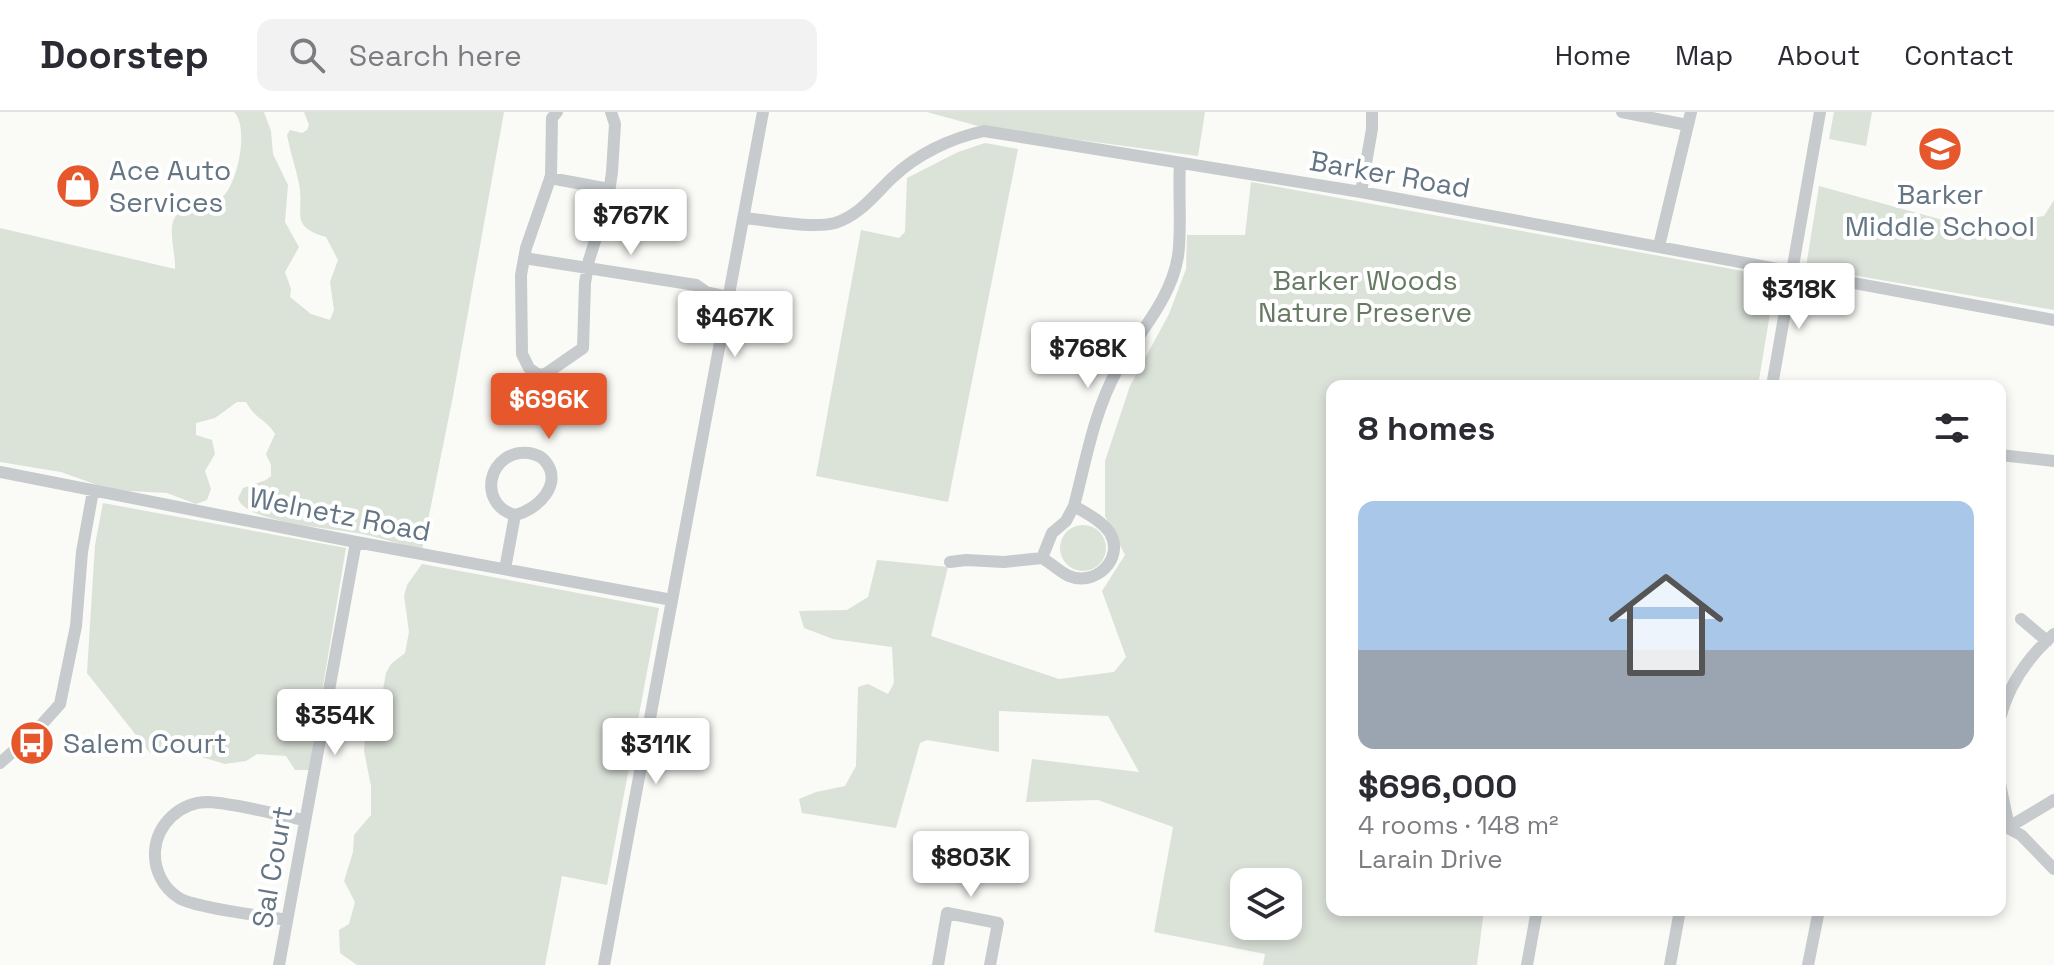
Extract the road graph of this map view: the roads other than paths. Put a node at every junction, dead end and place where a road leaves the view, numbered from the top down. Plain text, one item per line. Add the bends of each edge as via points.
1 (557, 112) edge
2 (611, 112) edge
3 (763, 112) edge
4 (1372, 112) edge
5 (1622, 112) edge
6 (1820, 112) edge
7 (1689, 118) edge
8 (1180, 163) junction
9 (550, 178) junction
10 (609, 189) junction
11 (1361, 192) junction
12 (743, 218) junction
13 (1659, 246) junction
14 (524, 258) junction
15 (587, 270) junction
16 (1791, 271) junction
17 (729, 297) junction
18 (2054, 320) edge
19 (1773, 380) edge
20 (2006, 456) edge
21 (2054, 461) edge
22 (0, 472) edge
23 (93, 491) junction
24 (1074, 506) junction
25 (515, 515) junction
26 (356, 542) junction
27 (1042, 558) junction
28 (950, 562) dead end
29 (505, 569) junction
30 (672, 600) junction
31 (2021, 619) dead end
32 (2050, 638) edge
33 (2006, 699) edge
34 (0, 763) edge
35 (2054, 800) edge
36 (305, 820) junction
37 (2006, 825) edge
38 (2006, 827) edge
39 (2054, 869) edge
40 (1536, 916) edge
41 (1679, 916) edge
42 (1818, 916) edge
43 (287, 920) junction
44 (279, 965) edge
45 (604, 965) edge
46 (938, 965) edge
47 (990, 965) edge
48 (1527, 965) edge
49 (1670, 965) edge
50 (1808, 965) edge

1 - 9 street via 552,118
2 - 10 street via 615,124
3 - 12 street
4 - 11 street
5 - 7 street
6 - 16 street
7 - 13 street
8 - 11 street, Barker Road
8 - 12 street, Barker Road via 984,131 921,155 853,215 832,224
8 - 24 street via 1178,256 1145,330 1100,406
9 - 10 street
9 - 14 street
10 - 15 street
11 - 13 street, Barker Road
12 - 17 street
13 - 16 street, Barker Road
14 - 15 street
14 - 15 street via 521,345 529,368 537,374 544,375 583,348
15 - 17 street via 696,285
16 - 18 street, Barker Road
16 - 19 street
17 - 30 street
20 - 21 street
22 - 23 street, Welnetz Road
23 - 26 street, Welnetz Road
23 - 34 street via 60,704
24 - 27 street via 1052,533
24 - 27 street via 1109,532 1112,559 1100,573 1080,579
25 - 25 street via 539,505 546,495 550,472 538,455 513,454 493,469 496,502
25 - 29 street
26 - 29 street, Welnetz Road
26 - 36 street, Sal Court
27 - 28 street
29 - 30 street, Welnetz Road
30 - 45 street
31 - 32 street
32 - 33 street via 2025,664
35 - 37 street
36 - 43 street, Sal Court
36 - 43 street via 207,802 174,813 156,838 158,874 182,900
38 - 39 street
40 - 48 street
41 - 49 street
42 - 50 street
43 - 44 street, Sal Court
46 - 47 street via 947,913 998,923

